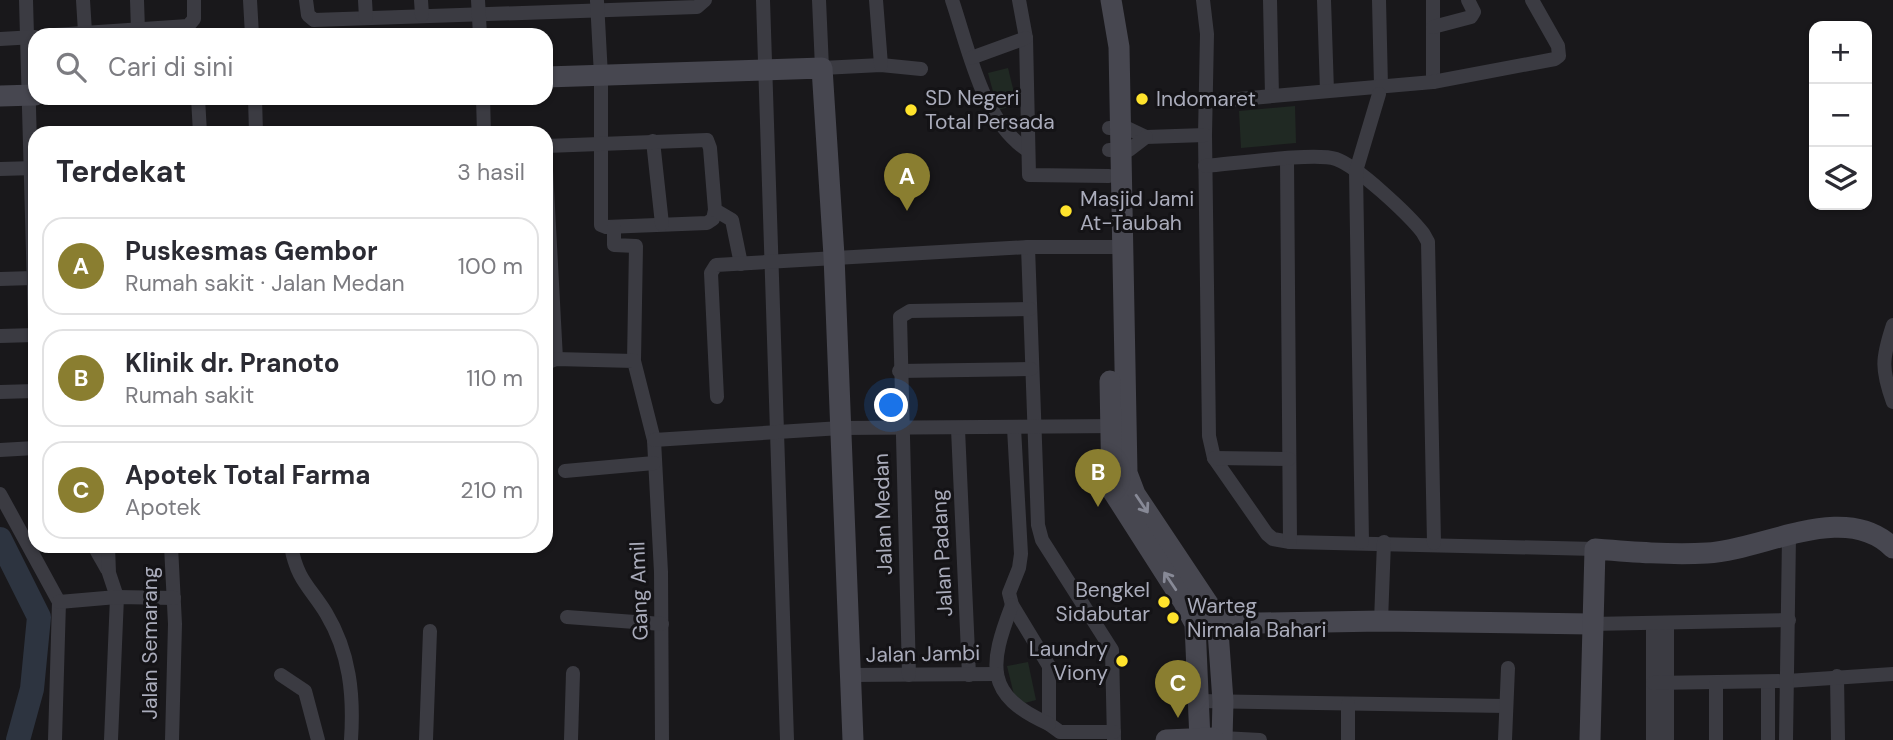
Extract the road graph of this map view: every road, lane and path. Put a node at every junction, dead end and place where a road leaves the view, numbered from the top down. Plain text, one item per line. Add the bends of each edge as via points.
1 (26, 0) edge
2 (83, 0) edge
3 (137, 0) edge
4 (194, 0) edge
5 (250, 0) edge
6 (306, 0) edge
7 (365, 0) edge
8 (421, 0) edge
9 (705, 0) edge
10 (763, 0) edge
11 (819, 0) edge
12 (876, 0) edge
13 (952, 0) edge
14 (1019, 0) edge
15 (1101, 0) edge
16 (1111, 0) edge
17 (1203, 0) edge
18 (1270, 0) edge
19 (1324, 0) edge
20 (1379, 0) edge
21 (1433, 0) edge
22 (1468, 0) edge
23 (1532, 0) edge
24 (648, 4) edge
25 (597, 5) edge
26 (538, 6) edge
27 (478, 7) edge
28 (422, 15) junction
29 (366, 18) junction
30 (1433, 27) junction
31 (30, 28) edge
32 (85, 28) edge
33 (138, 28) edge
34 (163, 28) edge
35 (252, 28) edge
36 (480, 28) edge
37 (28, 37) edge
38 (1026, 38) junction
39 (0, 39) edge
40 (971, 58) junction
41 (881, 65) junction
42 (822, 68) junction
43 (921, 68) dead end
44 (765, 70) junction
45 (601, 76) junction
46 (553, 77) edge
47 (1433, 82) junction
48 (1380, 90) junction
49 (1326, 91) junction
50 (28, 95) edge
51 (0, 96) edge
52 (1272, 96) junction
53 (1205, 102) junction
54 (32, 105) edge
55 (198, 105) edge
56 (255, 105) edge
57 (483, 105) edge
58 (32, 126) edge
59 (200, 126) edge
60 (256, 126) edge
61 (484, 126) edge
62 (1114, 128) junction
63 (1205, 135) junction
64 (1146, 137) junction
65 (653, 141) junction
66 (602, 144) junction
67 (553, 146) edge
68 (1027, 150) junction
69 (1114, 150) junction
70 (1287, 160) junction
71 (1205, 166) junction
72 (28, 168) edge
73 (0, 169) edge
74 (1356, 171) junction
75 (1109, 176) junction
76 (715, 210) junction
77 (662, 225) junction
78 (614, 226) junction
79 (1028, 247) junction
80 (1116, 247) junction
81 (834, 256) junction
82 (772, 263) junction
83 (741, 264) junction
84 (28, 278) edge
85 (0, 279) edge
86 (1030, 309) junction
87 (1893, 325) edge
88 (28, 335) edge
89 (0, 336) edge
90 (553, 361) edge
91 (634, 361) junction
92 (1031, 369) junction
93 (899, 371) junction
94 (28, 391) edge
95 (0, 392) edge
96 (717, 397) dead end
97 (1893, 402) edge
98 (1032, 426) junction
99 (1117, 426) junction
100 (841, 428) junction
101 (901, 428) junction
102 (1014, 428) junction
103 (958, 429) junction
104 (778, 431) junction
105 (654, 440) junction
106 (28, 448) edge
107 (0, 450) edge
108 (1214, 458) junction
109 (1289, 459) junction
110 (654, 463) junction
111 (565, 471) dead end
112 (0, 494) edge
113 (1038, 525) junction
114 (1019, 526) junction
115 (1790, 536) junction
116 (1290, 542) junction
117 (1362, 542) junction
118 (1384, 542) junction
119 (1434, 543) junction
120 (1892, 545) edge
121 (28, 546) edge
122 (1595, 549) junction
123 (32, 553) edge
124 (98, 553) edge
125 (108, 553) edge
126 (171, 553) edge
127 (293, 553) edge
128 (109, 573) junction
129 (117, 597) junction
130 (174, 597) junction
131 (58, 602) junction
132 (1012, 605) junction
133 (567, 617) dead end
134 (1789, 620) junction
135 (1381, 621) junction
136 (1219, 623) junction
137 (1660, 623) junction
138 (662, 624) junction
139 (1195, 624) junction
140 (1591, 624) junction
141 (430, 631) dead end
142 (1508, 668) dead end
143 (573, 673) dead end
144 (997, 674) junction
145 (1893, 674) edge
146 (281, 675) dead end
147 (909, 675) junction
148 (969, 675) junction
149 (849, 676) junction
150 (1837, 676) junction
151 (1768, 681) junction
152 (1787, 681) junction
153 (1660, 683) junction
154 (1716, 683) junction
155 (1199, 701) junction
156 (1223, 701) junction
157 (1348, 704) junction
158 (1506, 706) junction
159 (1049, 724) junction
160 (1114, 736) edge
161 (1199, 739) edge
162 (1222, 739) edge
163 (55, 740) edge
164 (111, 740) edge
165 (172, 740) edge
166 (318, 740) edge
167 (351, 740) edge
168 (426, 740) edge
169 (571, 740) edge
170 (662, 740) edge
171 (787, 740) edge
172 (853, 740) edge
173 (1166, 740) edge
174 (1259, 740) edge
175 (1348, 740) edge
176 (1505, 740) edge
177 (1590, 740) edge
178 (1653, 740) edge
179 (1667, 740) edge
180 (1716, 740) edge
181 (1768, 740) edge
182 (1786, 740) edge
183 (1838, 740) edge

1 - 31 street
2 - 32 street
3 - 33 street
4 - 34 street via 194,19 188,26
5 - 35 street
6 - 29 street via 312,19
7 - 29 street
8 - 28 street
9 - 24 street via 697,7
10 - 44 street
11 - 42 street
12 - 41 street
13 - 40 street
14 - 38 street
15 - 62 street
16 - 62 street via 1118,30
17 - 53 street
18 - 52 street
19 - 49 street
20 - 48 street
21 - 30 street
22 - 30 street via 1471,17
23 - 47 street via 1559,56
24 - 25 street
25 - 26 street
25 - 45 street
26 - 27 street
27 - 28 street
27 - 36 street
28 - 29 street
30 - 47 street
37 - 39 street
38 - 40 street
38 - 68 street
40 - 68 street via 1004,131
41 - 42 street
41 - 43 street
42 - 44 street
42 - 81 street
44 - 45 street
44 - 82 street
45 - 46 street
45 - 66 street
47 - 48 street
48 - 49 street
48 - 74 street
49 - 52 street
50 - 51 street
52 - 53 street
53 - 63 street
54 - 58 street
55 - 59 street
56 - 60 street
57 - 61 street
62 - 64 street via 1131,129
62 - 69 street
63 - 64 street
63 - 71 street
64 - 69 street via 1132,148
65 - 66 street
65 - 76 street via 704,139 709,143
65 - 77 street
66 - 67 street
66 - 78 street via 601,225
68 - 75 street via 1028,175
69 - 75 street
69 - 80 street
70 - 71 street
70 - 74 street via 1324,157
70 - 109 street
71 - 108 street via 1209,436
72 - 73 street
74 - 117 street
74 - 119 street via 1420,229 1428,242
75 - 80 street
76 - 77 street via 707,223
76 - 83 street via 732,220
77 - 78 street
78 - 91 street, Gang Amil via 614,245 636,246
79 - 80 street
79 - 81 street
79 - 86 street
80 - 99 street
81 - 82 street
81 - 100 street
82 - 83 street
82 - 104 street
83 - 96 street via 711,269
84 - 85 street
86 - 92 street
86 - 93 street, Jalan Medan via 905,312 898,322
87 - 97 street via 1883,370
88 - 89 street
90 - 91 street
91 - 105 street, Gang Amil
92 - 93 street
92 - 98 street
93 - 101 street, Jalan Medan
94 - 95 street
98 - 99 street
98 - 102 street
98 - 113 street
99 -> 136 street via 1131,487
139 -> 99 street via 1116,498 1110,478
100 - 101 street
100 - 104 street
100 - 149 street
101 - 103 street
101 - 147 street, Jalan Medan
102 - 103 street
102 - 114 street
103 - 148 street, Jalan Padang
104 - 105 street
104 - 171 street
105 - 110 street, Gang Amil
106 - 107 street
108 - 109 street
108 - 116 street via 1268,534
109 - 116 street
110 - 111 street
110 - 138 street, Gang Amil
112 - 121 street
113 - 114 street
113 - 160 street via 1042,540 1112,650
114 - 132 street via 1019,568 1009,593
115 - 120 street via 1854,529
115 - 122 street via 1710,552
115 - 134 street
116 - 117 street
117 - 118 street
118 - 119 street
118 - 135 street
119 - 122 street
122 - 140 street
123 - 131 street
124 - 128 street
125 - 128 street
126 - 130 street, Jalan Semarang
127 - 167 street via 306,589 324,611 343,652 352,686
128 - 129 street
129 - 130 street
129 - 131 street
129 - 164 street
130 - 165 street, Jalan Semarang
131 - 163 street
132 - 144 street via 1000,642
132 - 159 street via 1049,666
133 - 138 street
134 - 137 street
134 - 152 street
135 - 136 street
135 - 140 street
136 - 139 street
136 - 156 street
137 - 140 street
137 - 153 street
138 - 170 street, Gang Amil
139 - 155 street
140 - 177 street
141 - 168 street
142 - 158 street
143 - 169 street
144 - 148 street, Jalan Jambi
144 - 159 street via 1003,694 1012,704
145 - 150 street
146 - 166 street via 305,691
147 - 148 street, Jalan Jambi
147 - 149 street, Jalan Jambi
149 - 172 street
150 - 152 street
150 - 183 street
151 - 152 street
151 - 154 street
151 - 181 street
152 - 182 street
153 - 154 street
153 - 178 street
153 - 179 street
154 - 180 street
155 - 156 street
155 - 161 street
156 - 157 street
156 - 162 street
157 - 158 street
157 - 175 street
158 - 176 street
159 - 160 street via 1060,732
161 - 162 street
161 - 173 street
162 - 174 street

